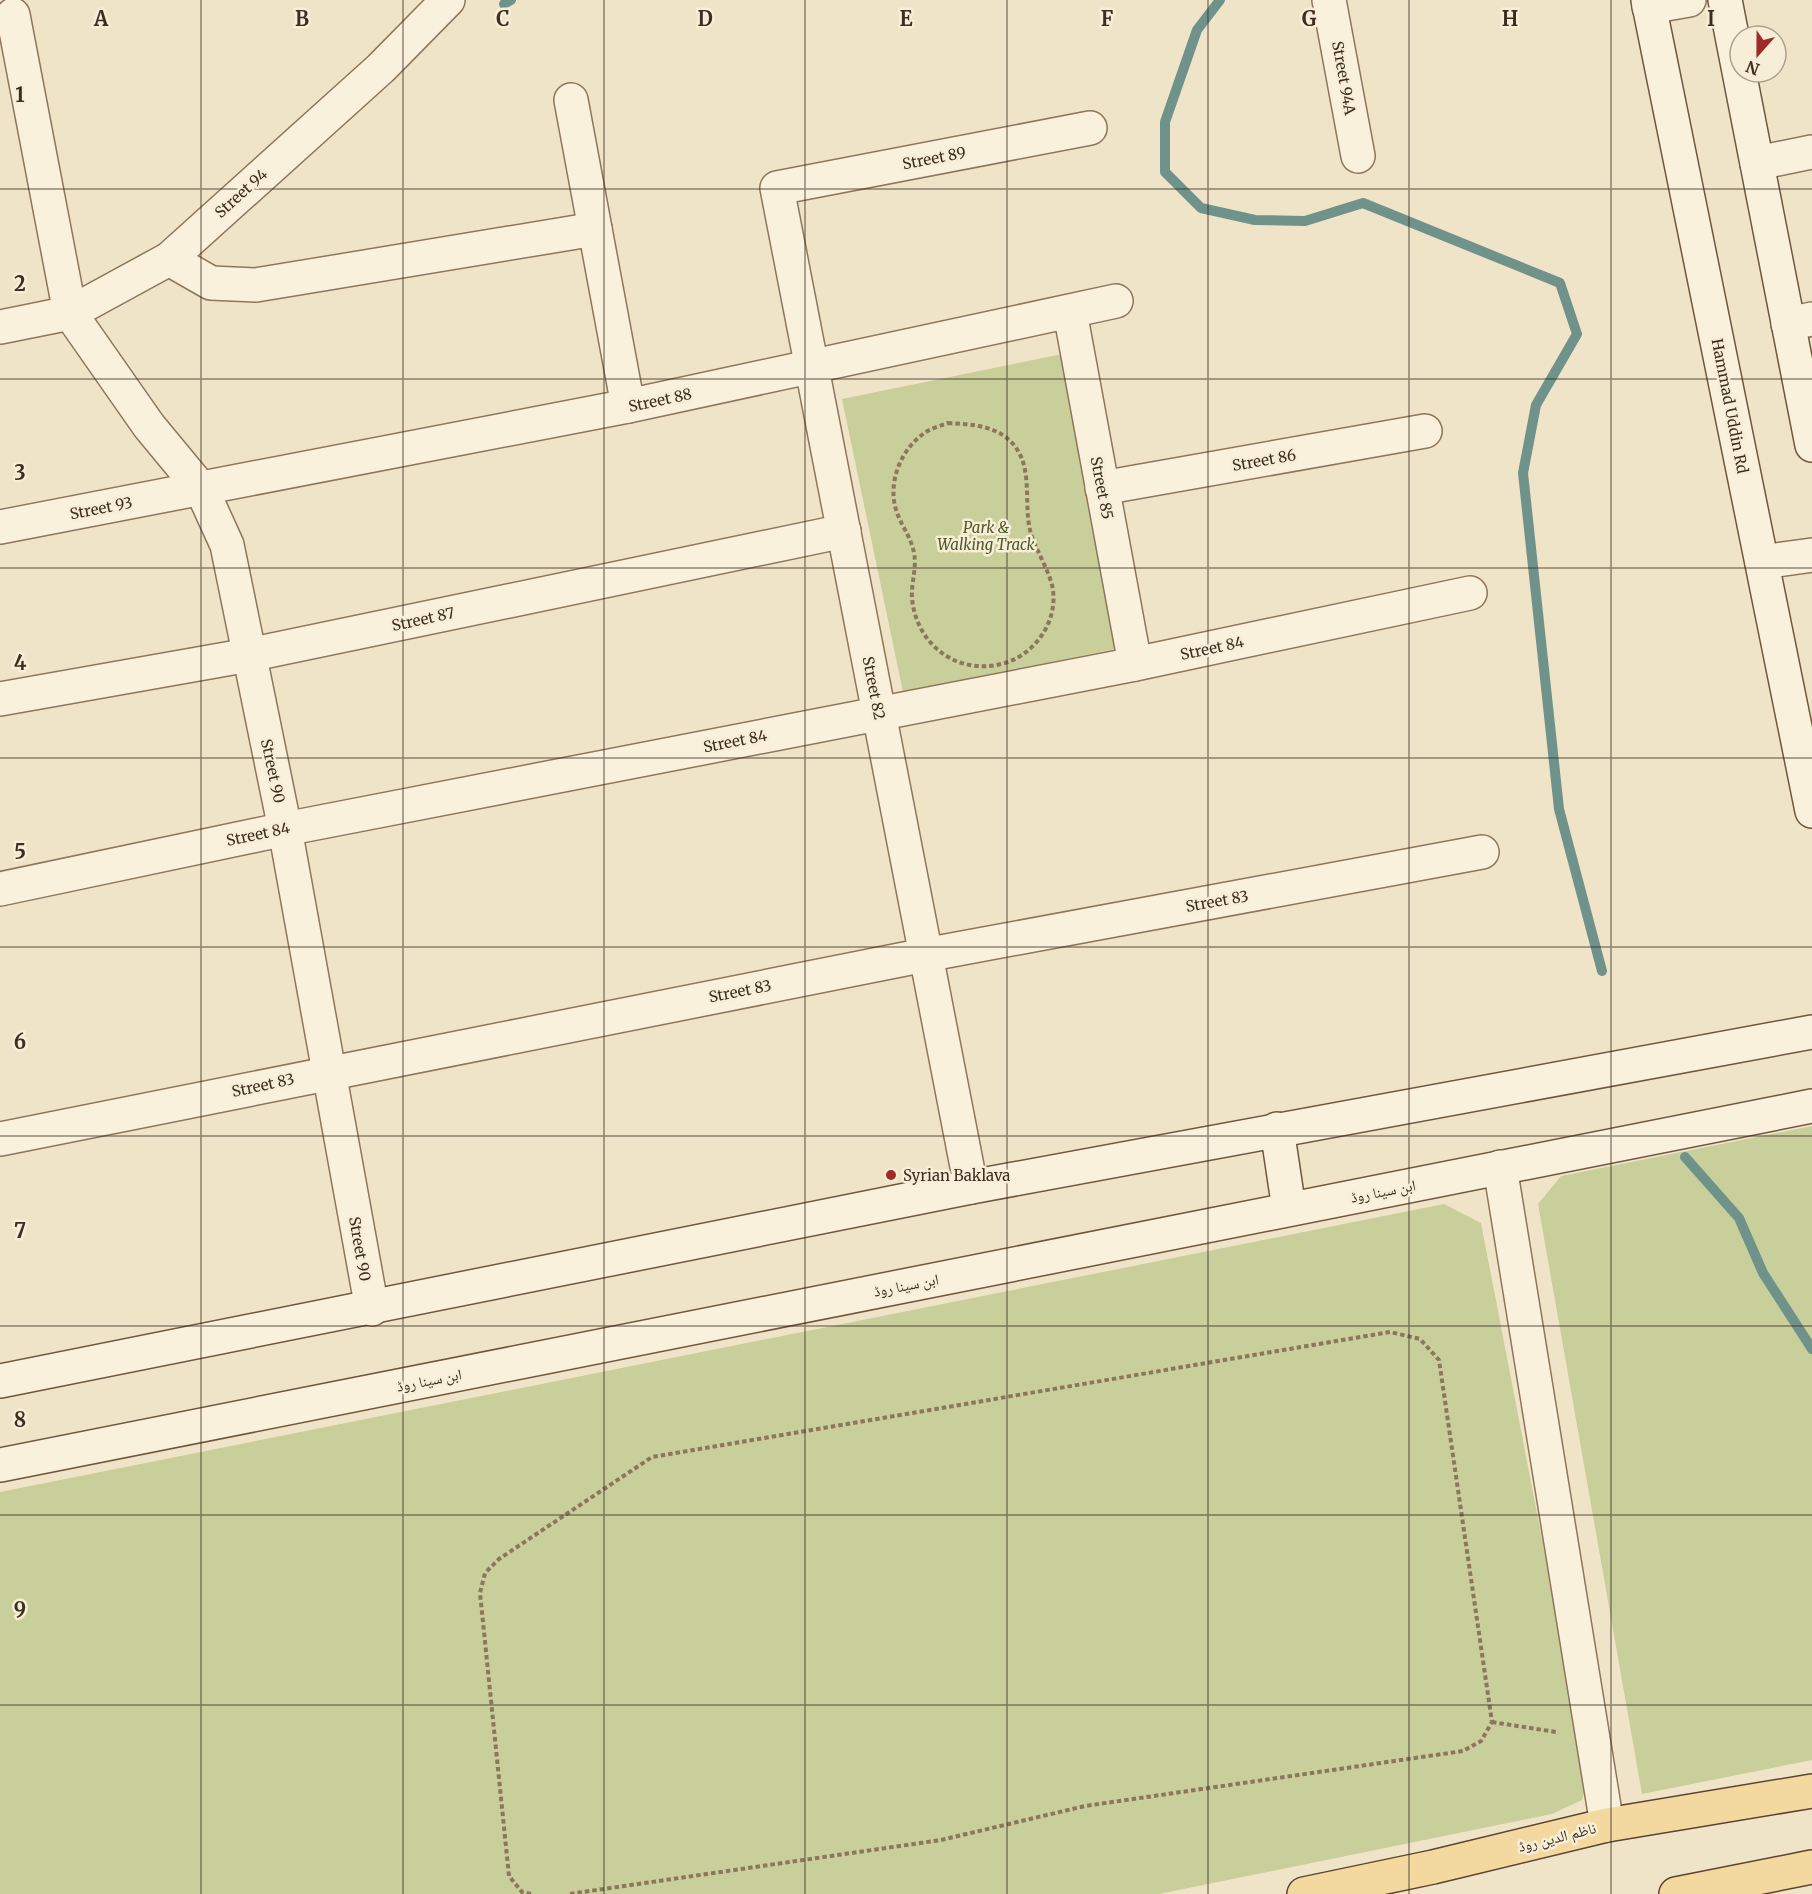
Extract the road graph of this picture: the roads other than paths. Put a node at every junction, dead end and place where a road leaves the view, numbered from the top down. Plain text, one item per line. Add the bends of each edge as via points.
1 (448, 0) edge
2 (1329, 0) edge
3 (1689, 0) edge
4 (1725, 0) edge
5 (1648, 3) edge
6 (13, 15) dead end
7 (571, 100) dead end
8 (1090, 128) dead end
9 (1812, 152) edge
10 (1358, 156) dead end
11 (1757, 163) junction
12 (777, 188) joint
13 (595, 230) junction
14 (169, 259) junction
15 (1116, 301) dead end
16 (1070, 312) junction
17 (70, 313) junction
18 (1800, 322) edge
19 (0, 327) edge
20 (812, 368) junction
21 (628, 406) junction
22 (1425, 431) dead end
23 (1812, 445) edge
24 (1102, 488) junction
25 (202, 490) junction
26 (0, 527) edge
27 (844, 531) junction
28 (1812, 555) edge
29 (1762, 562) junction
30 (1470, 593) dead end
31 (249, 655) junction
32 (1135, 664) junction
33 (0, 699) edge
34 (879, 713) junction
35 (1812, 811) edge
36 (285, 829) junction
37 (1482, 852) dead end
38 (0, 889) edge
39 (926, 955) junction
40 (1812, 1032) edge
41 (328, 1072) junction
42 (1812, 1106) edge
43 (1277, 1129) junction
44 (0, 1139) edge
45 (1500, 1167) junction
46 (971, 1187) junction
47 (1289, 1209) junction
48 (372, 1309) junction
49 (0, 1381) edge
50 (0, 1465) edge
51 (1812, 1791) edge
52 (1606, 1825) junction
53 (1812, 1867) edge
54 (1436, 1881) edge
55 (1304, 1894) edge
56 (1676, 1894) edge

1 - 14 street, Street 94 via 381,68
2 - 10 street, Street 94A
3 - 5 street
4 - 11 street
5 - 29 street, Hammad Uddin Rd
6 - 17 street
7 - 13 street
8 - 12 street, Street 89
9 - 11 street
11 - 18 street
12 - 20 street, Street 82
13 - 14 street via 256,285 211,283
13 - 21 street
14 - 17 street, Street 94
15 - 16 street, Street 88
16 - 20 street, Street 88
16 - 24 street, Street 85
17 - 19 street, Street 94
17 - 25 street, Street 90 via 149,426
18 - 23 street
20 - 21 street, Street 88
20 - 27 street, Street 82
21 - 25 street, Street 88
22 - 24 street, Street 86
24 - 32 street, Street 85
25 - 26 street, Street 93
25 - 31 street, Street 90 via 227,545
27 - 31 street, Street 87
27 - 34 street, Street 82
28 - 29 street
29 - 35 street, Hammad Uddin Rd
30 - 32 street, Street 84
31 - 33 street, Street 87
31 - 36 street, Street 90
32 - 34 street, Street 84
34 - 36 street, Street 84
34 - 39 street, Street 82
36 - 38 street, Street 84
36 - 41 street, Street 90
37 - 39 street, Street 83
39 - 41 street, Street 83
39 - 46 street, Street 82
40 - 43 street
41 - 44 street, Street 83
41 - 48 street, Street 90
42 - 45 street, ابن سینا روڈ
43 - 46 street
43 - 47 street
45 - 47 street, ابن سینا روڈ
45 - 52 street
46 - 48 street
47 - 50 street, ابن سینا روڈ
48 - 49 street
51 - 52 main road, ناظم الدین روڈ
52 - 54 main road, ناظم الدین روڈ
53 - 56 main road
54 - 55 main road, ناظم الدین روڈ

